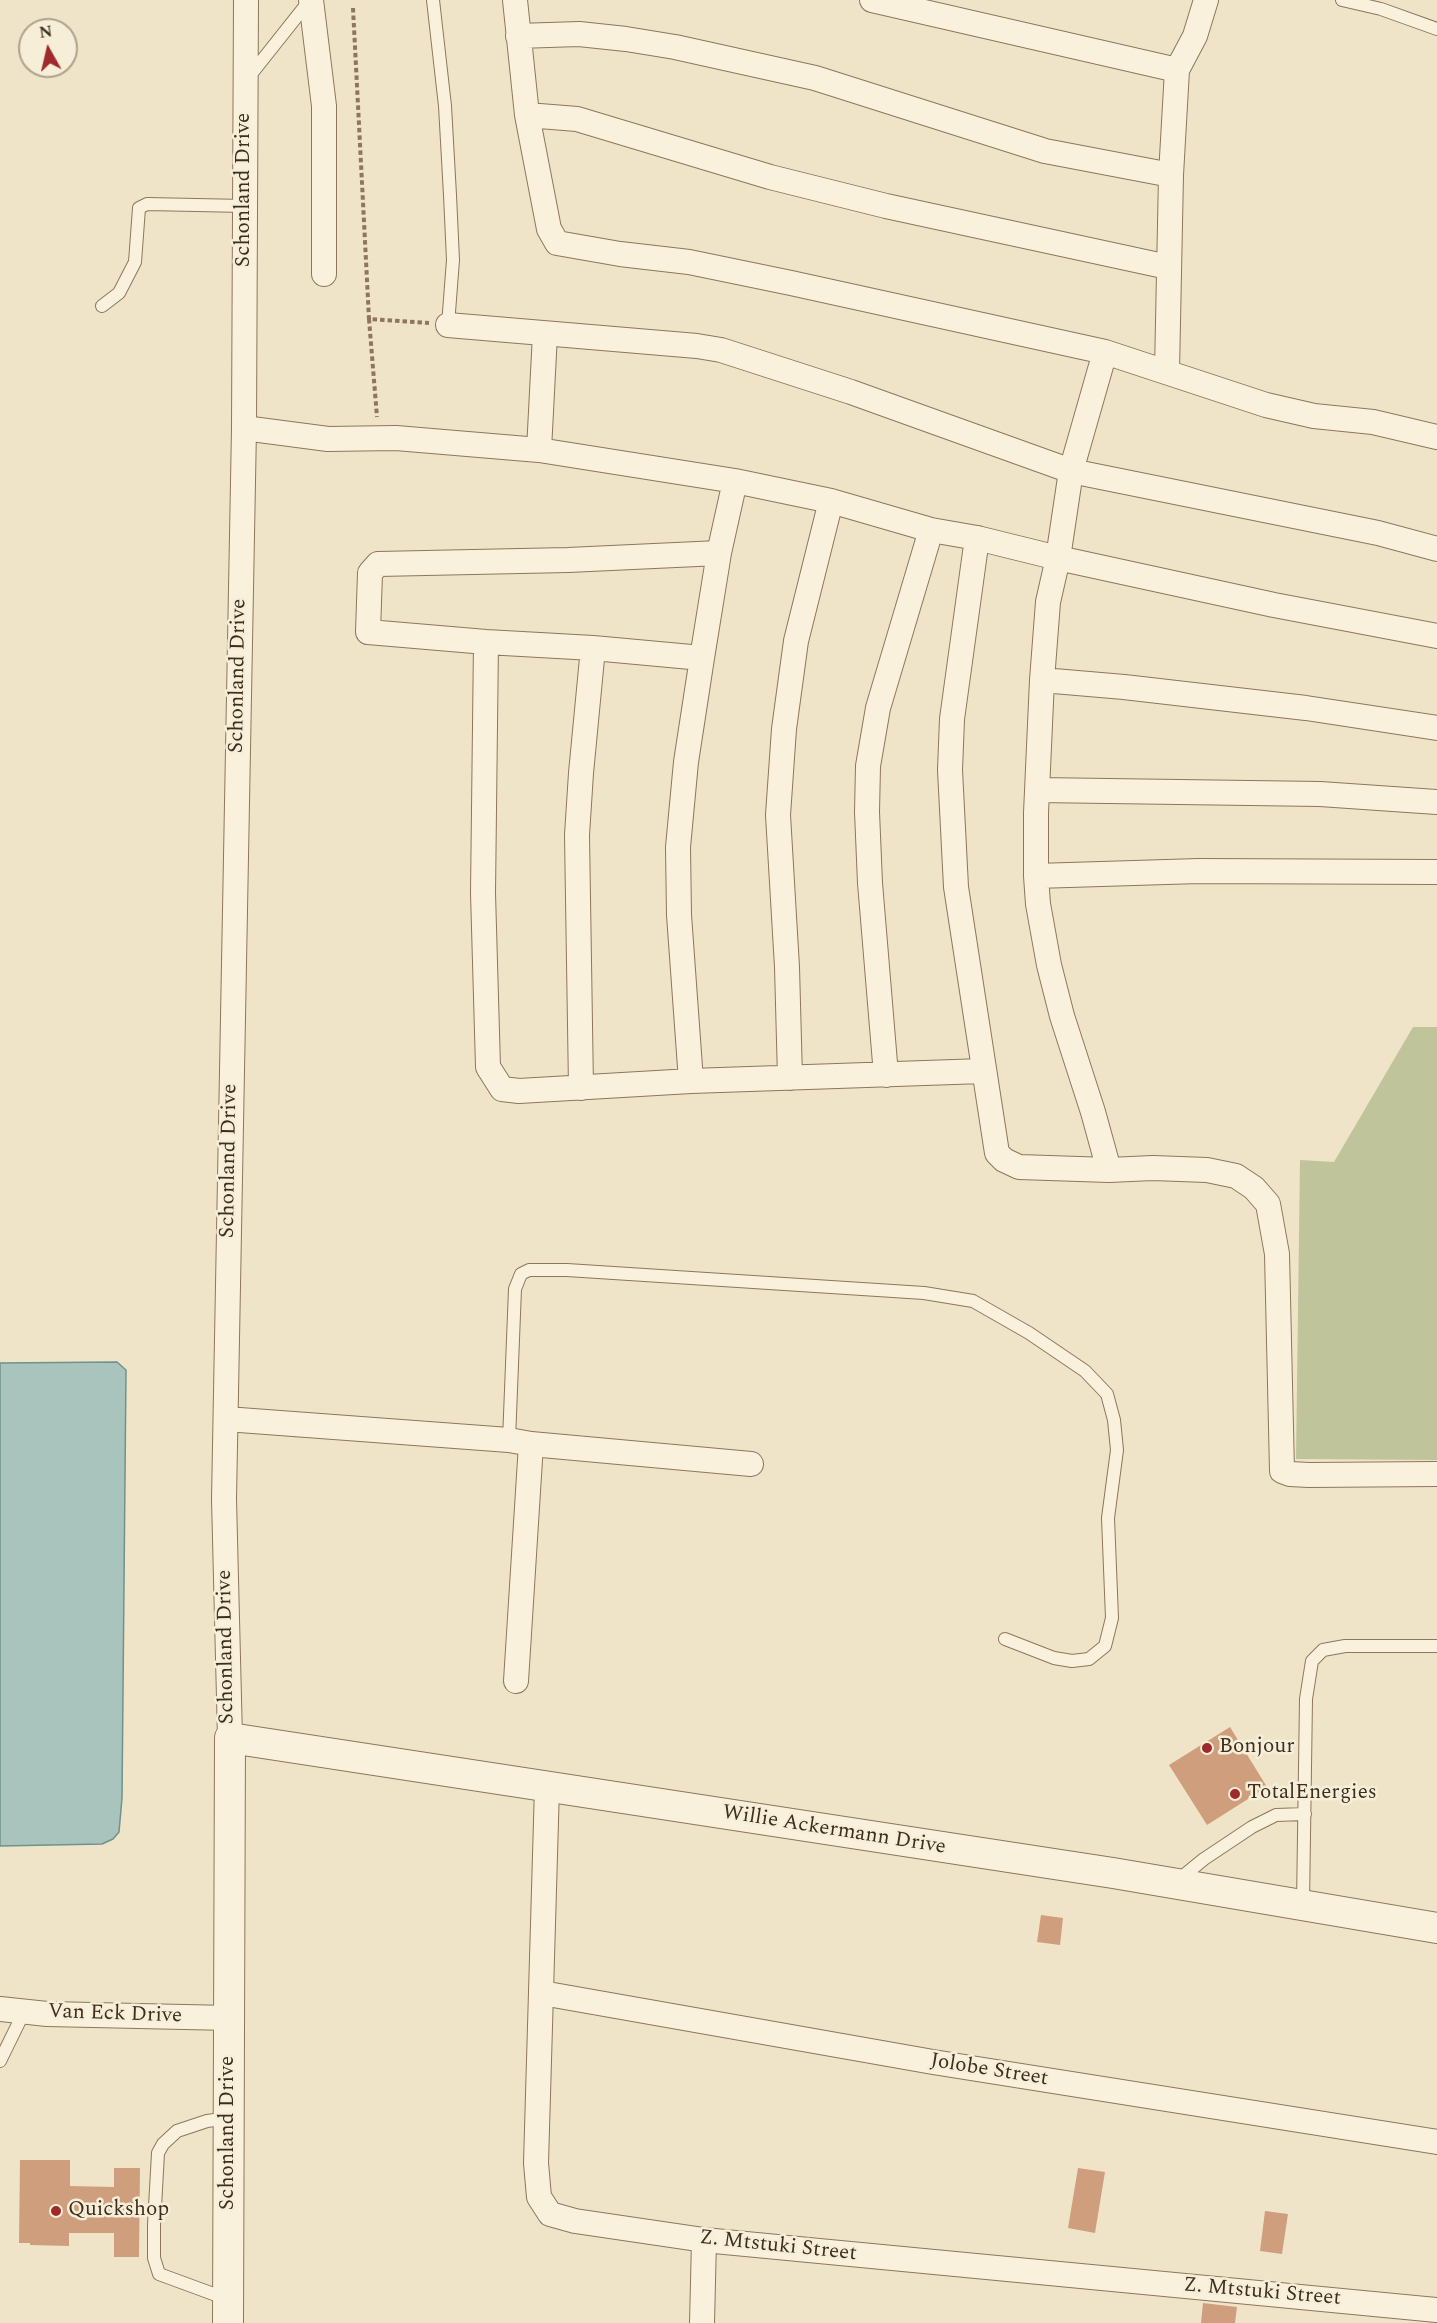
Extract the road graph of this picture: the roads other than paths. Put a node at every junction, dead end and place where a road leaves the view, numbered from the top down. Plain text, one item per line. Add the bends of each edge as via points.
1 (246, 0) edge
2 (310, 0) edge
3 (434, 0) edge
4 (515, 0) edge
5 (872, 0) edge
6 (1206, 0) edge
7 (1342, 0) edge
8 (1437, 29) edge
9 (518, 36) junction
10 (1177, 70) junction
11 (245, 81) junction
12 (527, 115) junction
13 (1171, 175) junction
14 (245, 206) junction
15 (1168, 267) junction
16 (324, 274) dead end
17 (102, 306) dead end
18 (448, 325) joint
19 (545, 334) junction
20 (1105, 352) junction
21 (1167, 370) junction
22 (244, 428) junction
23 (1437, 437) edge
24 (538, 450) junction
25 (1071, 471) junction
26 (735, 481) junction
27 (831, 501) junction
28 (931, 530) junction
29 (977, 538) junction
30 (1437, 549) edge
31 (719, 554) junction
32 (1058, 558) junction
33 (1437, 636) edge
34 (486, 642) junction
35 (593, 648) junction
36 (702, 658) junction
37 (1042, 680) junction
38 (1437, 728) edge
39 (1038, 790) junction
40 (1437, 802) edge
41 (1437, 872) edge
42 (1036, 876) junction
43 (983, 1071) junction
44 (886, 1075) junction
45 (790, 1078) junction
46 (691, 1080) junction
47 (581, 1088) junction
48 (1109, 1170) junction
49 (226, 1419) junction
50 (520, 1442) junction
51 (751, 1464) dead end
52 (1437, 1474) edge
53 (1005, 1638) dead end
54 (1437, 1646) edge
55 (516, 1681) dead end
56 (230, 1738) junction
57 (547, 1787) junction
58 (1305, 1814) junction
59 (1173, 1884) junction
60 (1303, 1906) junction
61 (1437, 1928) edge
62 (542, 1993) junction
63 (0, 2009) edge
64 (24, 2012) junction
65 (230, 2018) junction
66 (0, 2061) edge
67 (229, 2118) junction
68 (1437, 2142) edge
69 (704, 2240) junction
70 (1437, 2310) edge
71 (228, 2311) edge
72 (702, 2323) edge

1 - 11 street, Schonland Drive
2 - 11 lane
2 - 16 street via 324,106
3 - 18 lane via 446,106 453,260
4 - 9 street
5 - 10 street
6 - 10 street via 1195,36
7 - 8 lane
9 - 12 street
9 - 13 street via 579,34 675,48 815,78 1045,151
10 - 13 street
11 - 14 street, Schonland Drive
12 - 15 street via 577,119 886,206
12 - 20 street via 549,229 557,243 689,262
13 - 15 street
14 - 17 lane via 147,204 139,208 135,262 119,292
14 - 22 street, Schonland Drive
15 - 21 street
18 - 19 street
19 - 24 street
19 - 25 street via 721,350
20 - 21 street
20 - 25 street
21 - 23 street via 1266,405
22 - 24 street via 328,439 379,438
22 - 49 street, Schonland Drive
24 - 26 street
25 - 30 street via 1378,533
25 - 32 street
26 - 27 street
26 - 31 street
27 - 28 street
27 - 45 street via 796,641 784,729 778,815
28 - 29 street
28 - 44 street via 878,708 868,766 870,883
29 - 32 street
29 - 43 street via 952,719 950,771 956,887
31 - 34 street via 373,567 368,632
31 - 36 street
32 - 33 street
32 - 37 street via 1048,602
34 - 35 street
34 - 47 street via 483,893 488,1067 502,1089
35 - 36 street
35 - 47 street via 578,835
36 - 46 street via 678,847
37 - 38 street via 1306,708
37 - 39 street
39 - 40 street via 1320,794
39 - 42 street
41 - 42 street via 1199,871
42 - 48 street via 1049,965
43 - 44 street
43 - 48 street via 994,1144 1004,1160 1019,1167
44 - 45 street
45 - 46 street
46 - 47 street
48 - 52 street via 1153,1168 1236,1176 1268,1204 1278,1274 1283,1472
49 - 50 street
49 - 56 street, Schonland Drive via 224,1499
50 - 51 street
50 - 53 lane via 515,1289 521,1274 530,1270 924,1293 973,1301 1085,1371 1107,1394 1117,1450 1108,1518 1112,1618 1105,1646 1089,1659 1072,1661 1054,1658
50 - 55 street
54 - 58 lane via 1345,1646 1323,1650 1312,1661 1306,1700
56 - 57 street, Willie Ackermann Drive
56 - 65 street, Schonland Drive
57 - 59 street, Willie Ackermann Drive
57 - 62 street, Z. Mtstuki Street
58 - 59 lane via 1276,1815 1252,1827
58 - 60 lane
59 - 60 street, Willie Ackermann Drive
60 - 61 street, Willie Ackermann Drive
62 - 68 street, Jolobe Street via 933,2062
62 - 69 street, Z. Mtstuki Street via 536,2163 539,2197 550,2214 574,2222
63 - 64 street, Van Eck Drive
64 - 65 street, Van Eck Drive
64 - 66 lane
65 - 67 street, Schonland Drive
67 - 71 street, Schonland Drive
67 - 71 lane via 177,2131 163,2144 158,2153 154,2225 154,2258 159,2274
69 - 70 street, Z. Mtstuki Street
69 - 72 street

